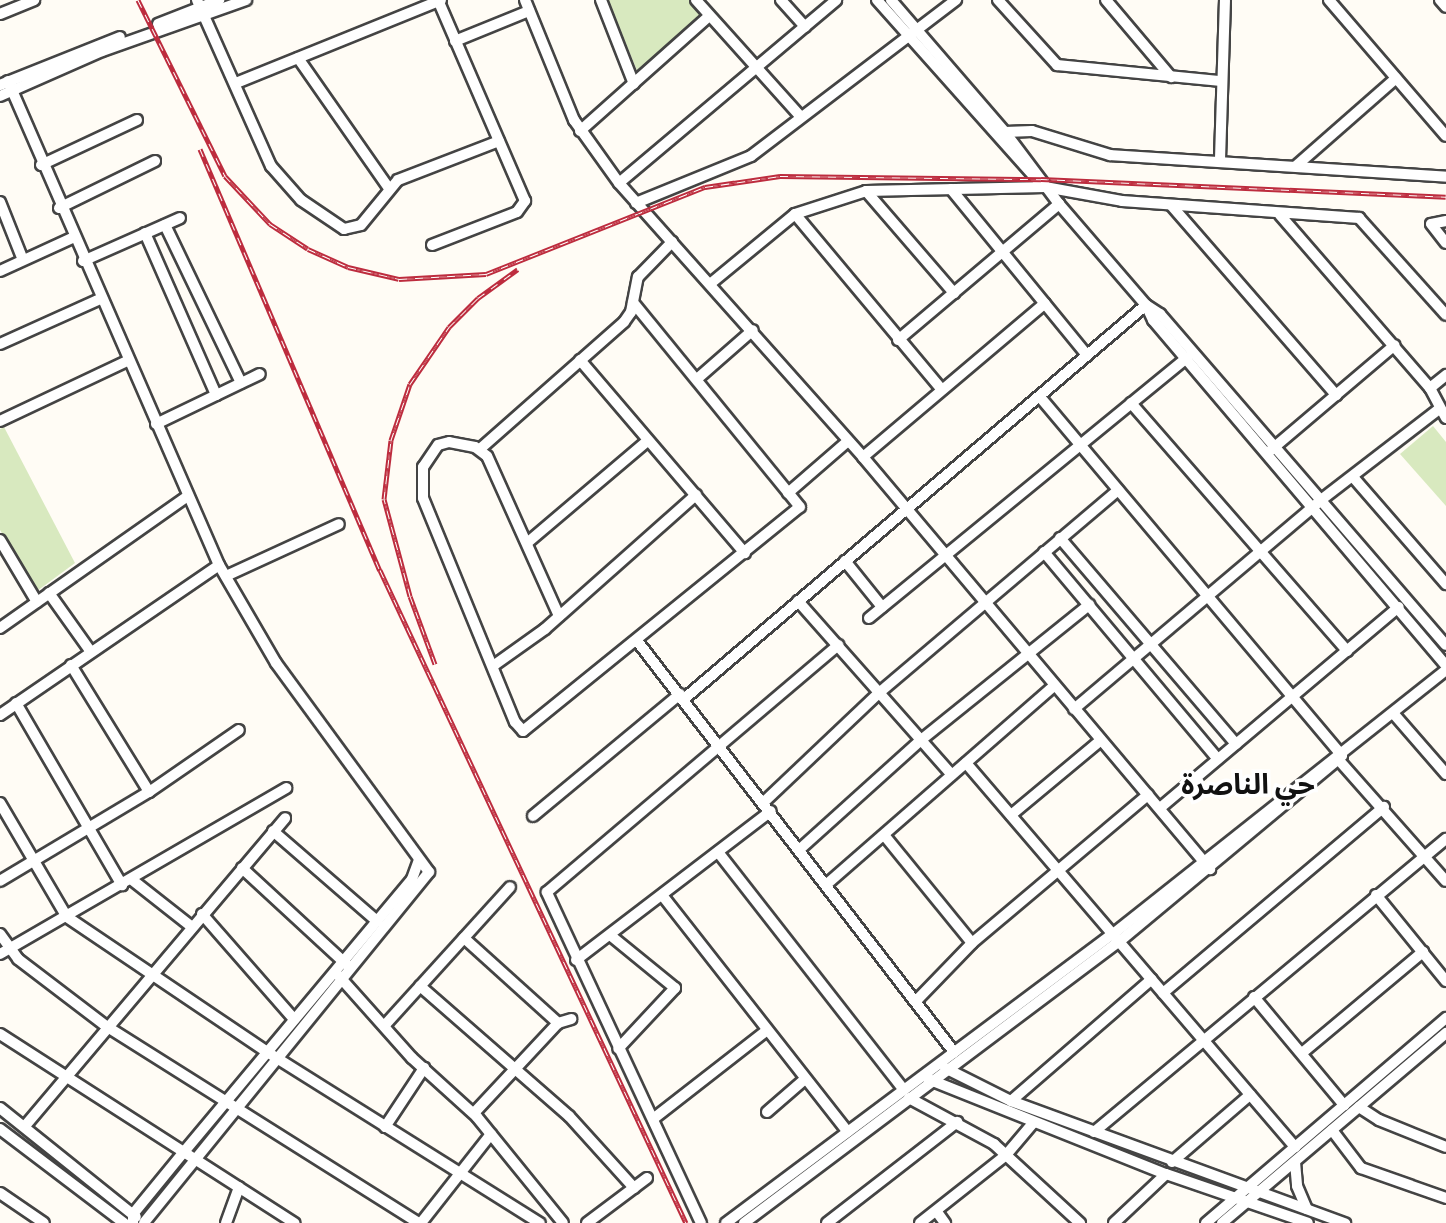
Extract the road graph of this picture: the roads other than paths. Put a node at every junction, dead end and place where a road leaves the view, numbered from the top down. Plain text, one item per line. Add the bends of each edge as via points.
1 (34, 0) edge
2 (219, 0) edge
3 (246, 0) edge
4 (439, 0) edge
5 (525, 0) edge
6 (601, 0) edge
7 (696, 0) edge
8 (781, 0) edge
9 (836, 0) edge
10 (877, 0) edge
11 (891, 0) edge
12 (956, 0) edge
13 (998, 0) edge
14 (1106, 0) edge
15 (1225, 0) edge
16 (1329, 0) edge
17 (1440, 0) edge
18 (1446, 7) edge
19 (202, 8) edge
20 (529, 11) junction
21 (0, 14) edge
22 (709, 16) junction
23 (804, 27) junction
24 (918, 32) junction
25 (906, 34) junction
26 (455, 41) junction
27 (298, 58) junction
28 (755, 69) junction
29 (1171, 77) junction
30 (1396, 78) junction
31 (1221, 81) junction
32 (236, 83) junction
33 (634, 84) junction
34 (6, 85) edge
35 (0, 96) edge
36 (800, 116) junction
37 (137, 120) dead end
38 (580, 131) junction
39 (1005, 132) junction
40 (1446, 136) edge
41 (499, 141) junction
42 (1220, 159) junction
43 (155, 161) dead end
44 (41, 165) junction
45 (1296, 166) junction
46 (1446, 177) edge
47 (619, 183) junction
48 (388, 187) junction
49 (1045, 187) junction
50 (951, 189) junction
51 (866, 191) junction
52 (0, 202) edge
53 (636, 203) junction
54 (1059, 204) junction
55 (1171, 205) junction
56 (59, 208) junction
57 (795, 214) junction
58 (1280, 215) junction
59 (180, 218) dead end
60 (1446, 221) edge
61 (165, 225) junction
62 (145, 233) junction
63 (72, 237) junction
64 (671, 242) junction
65 (1446, 243) edge
66 (432, 245) dead end
67 (1003, 251) junction
68 (23, 260) junction
69 (83, 261) junction
70 (0, 271) edge
71 (710, 284) junction
72 (954, 293) junction
73 (100, 299) junction
74 (633, 302) junction
75 (1045, 303) junction
76 (1146, 304) junction
77 (1446, 315) edge
78 (753, 330) junction
79 (898, 340) junction
80 (0, 344) edge
81 (1395, 345) junction
82 (1087, 355) junction
83 (1187, 358) junction
84 (580, 360) junction
85 (127, 361) junction
86 (260, 374) dead end
87 (1446, 374) edge
88 (697, 379) junction
89 (241, 383) junction
90 (1430, 388) junction
91 (942, 390) junction
92 (216, 395) junction
93 (1336, 395) junction
94 (1040, 397) junction
95 (1131, 403) junction
96 (1439, 409) junction
97 (1446, 418) edge
98 (0, 421) edge
99 (156, 424) junction
100 (848, 441) junction
101 (646, 442) junction
102 (1080, 444) junction
103 (480, 449) junction
104 (1272, 450) junction
105 (863, 457) junction
106 (1353, 477) junction
107 (1118, 490) junction
108 (789, 493) junction
109 (696, 495) junction
110 (188, 496) junction
111 (1318, 503) junction
112 (905, 509) junction
113 (339, 524) dead end
114 (1060, 538) junction
115 (0, 540) edge
116 (527, 544) junction
117 (1262, 551) junction
118 (1044, 552) junction
119 (745, 553) junction
120 (945, 555) junction
121 (845, 561) junction
122 (219, 565) junction
123 (226, 576) junction
124 (1446, 584) edge
125 (50, 593) junction
126 (1208, 596) junction
127 (799, 601) junction
128 (984, 601) junction
129 (37, 602) junction
130 (1088, 605) junction
131 (882, 607) junction
132 (1399, 607) junction
133 (558, 616) junction
134 (869, 618) dead end
135 (0, 628) edge
136 (638, 642) junction
137 (838, 645) junction
138 (1150, 645) junction
139 (1446, 645) edge
140 (1347, 651) junction
141 (91, 652) junction
142 (1026, 652) junction
143 (1134, 658) junction
144 (71, 666) junction
145 (493, 666) junction
146 (1446, 667) edge
147 (1054, 687) junction
148 (880, 692) junction
149 (682, 696) junction
150 (1292, 697) junction
151 (16, 704) junction
152 (1074, 709) junction
153 (1393, 713) junction
154 (0, 715) edge
155 (239, 730) dead end
156 (921, 740) junction
157 (1101, 740) junction
158 (1236, 744) junction
159 (721, 747) junction
160 (1339, 757) junction
161 (1219, 759) junction
162 (966, 763) junction
163 (1446, 774) edge
164 (952, 775) junction
165 (286, 788) dead end
166 (149, 792) junction
167 (1148, 795) junction
168 (764, 802) junction
169 (0, 803) edge
170 (1384, 807) junction
171 (1160, 808) junction
172 (771, 811) junction
173 (1011, 815) junction
174 (533, 816) dead end
175 (285, 818) dead end
176 (90, 828) junction
177 (273, 831) junction
178 (884, 835) junction
179 (1446, 839) edge
180 (800, 849) junction
181 (718, 852) junction
182 (1425, 856) junction
183 (419, 860) junction
184 (34, 861) junction
185 (1208, 866) junction
186 (242, 868) junction
187 (1058, 870) junction
188 (0, 881) edge
189 (1446, 881) edge
190 (127, 882) junction
191 (827, 884) junction
192 (510, 887) dead end
193 (662, 895) junction
194 (1376, 895) junction
195 (202, 915) junction
196 (67, 916) junction
197 (377, 921) junction
198 (192, 927) junction
199 (0, 934) edge
200 (610, 935) junction
201 (464, 938) junction
202 (1116, 938) junction
203 (971, 943) junction
204 (4, 952) edge
205 (1423, 952) junction
206 (576, 960) junction
207 (347, 965) junction
208 (153, 974) junction
209 (338, 976) junction
210 (1152, 979) junction
211 (1446, 981) edge
212 (420, 986) junction
213 (1163, 993) junction
214 (1254, 997) junction
215 (916, 1000) junction
216 (1446, 1018) edge
217 (294, 1019) junction
218 (571, 1019) dead end
219 (558, 1023) junction
220 (385, 1025) junction
221 (106, 1026) junction
222 (766, 1031) junction
223 (1446, 1033) edge
224 (0, 1034) edge
225 (1204, 1040) junction
226 (618, 1049) junction
227 (267, 1052) junction
228 (954, 1052) junction
229 (1302, 1053) junction
230 (278, 1058) junction
231 (937, 1065) junction
232 (515, 1068) junction
233 (424, 1069) junction
234 (947, 1070) junction
235 (65, 1076) junction
236 (921, 1077) junction
237 (805, 1079) junction
238 (932, 1080) junction
239 (906, 1093) junction
240 (1250, 1095) junction
241 (227, 1101) junction
242 (1011, 1101) junction
243 (1345, 1105) junction
244 (238, 1107) junction
245 (1359, 1107) junction
246 (0, 1108) edge
247 (766, 1112) dead end
248 (474, 1113) junction
249 (653, 1119) junction
250 (957, 1122) junction
251 (1033, 1124) junction
252 (25, 1126) junction
253 (385, 1127) junction
254 (1332, 1130) junction
255 (1, 1132) edge
256 (848, 1132) junction
257 (1094, 1132) junction
258 (1446, 1133) edge
259 (491, 1134) junction
260 (1441, 1145) edge
261 (1295, 1147) junction
262 (183, 1153) junction
263 (1006, 1155) junction
264 (196, 1159) junction
265 (1172, 1162) junction
266 (1295, 1162) junction
267 (460, 1174) junction
268 (1166, 1174) junction
269 (647, 1178) dead end
270 (239, 1187) junction
271 (1248, 1187) junction
272 (634, 1188) junction
273 (1259, 1192) junction
274 (0, 1193) edge
275 (1236, 1197) junction
276 (1446, 1198) edge
277 (1247, 1202) junction
278 (1307, 1209) junction
279 (937, 1212) junction
280 (133, 1219) edge
281 (44, 1223) edge
282 (124, 1223) edge
283 (142, 1223) edge
284 (226, 1223) edge
285 (294, 1223) edge
286 (420, 1223) edge
287 (540, 1223) edge
288 (563, 1223) edge
289 (587, 1223) edge
290 (701, 1223) edge
291 (726, 1223) edge
292 (744, 1223) edge
293 (827, 1223) edge
294 (920, 1223) edge
295 (945, 1223) edge
296 (1080, 1223) edge
297 (1114, 1223) edge
298 (1206, 1223) edge
299 (1222, 1223) edge
300 (1308, 1223) edge
301 (1345, 1223) edge

1 - 21 street
2 - 19 street
3 - 19 street
4 - 26 street
4 - 27 street
5 - 20 street
6 - 33 street
7 - 22 street
8 - 23 street
9 - 23 street
10 - 25 street
11 - 24 street
12 - 24 street
13 - 29 street via 1057,65
14 - 29 street
15 - 31 street
16 - 30 street
17 - 18 street
19 - 32 street
19 - 34 street
20 - 26 street
20 - 38 street
22 - 28 street
22 - 33 street
23 - 28 street
24 - 25 street
24 - 39 street
25 - 36 street
25 - 49 street via 1023,169
26 - 41 street
27 - 32 street
27 - 48 street
28 - 36 street
28 - 47 street
29 - 31 street
30 - 40 street
30 - 45 street
31 - 42 street
32 - 48 street via 265,157 301,200 351,229 363,222
33 - 38 street
34 - 35 street
34 - 44 street
36 - 53 street via 739,163
37 - 44 street
38 - 47 street
39 - 42 street via 1032,131 1110,155
39 - 49 street
41 - 48 street
41 - 66 street via 525,201 523,208
42 - 45 street
43 - 56 street
44 - 56 street
45 - 46 street via 1320,172
47 - 53 street
49 - 50 street
49 - 54 street
49 - 55 street
50 - 51 street
50 - 67 street
51 - 57 street
51 - 72 street
52 - 68 street
53 - 64 street
54 - 67 street
54 - 76 street
55 - 58 street
55 - 93 street
56 - 63 street
57 - 71 street
57 - 79 street
58 - 77 street via 1359,218
58 - 81 street
59 - 61 street
60 - 65 street via 1431,224
61 - 62 street
61 - 89 street
62 - 69 street
62 - 92 street
63 - 68 street
63 - 69 street
64 - 71 street
64 - 74 street via 638,277
67 - 72 street
67 - 75 street
68 - 70 street
69 - 73 street
71 - 78 street
72 - 79 street
73 - 80 street
73 - 85 street
74 - 84 street via 624,322
74 - 88 street
75 - 82 street
75 - 91 street
76 - 82 street
76 - 83 street via 1150,317
76 - 104 street via 1160,314
78 - 88 street
78 - 100 street
79 - 91 street
81 - 90 street
81 - 93 street
82 - 94 street
83 - 95 street
83 - 104 street
84 - 101 street
84 - 103 street
85 - 98 street
85 - 99 street
86 - 89 street
87 - 90 street
88 - 108 street
89 - 92 street
90 - 96 street
91 - 105 street
92 - 99 street
93 - 104 street
94 - 102 street
94 - 112 street
95 - 102 street
95 - 117 street
96 - 97 street
96 - 106 street
99 - 110 street
100 - 105 street
100 - 108 street
101 - 109 street
101 - 116 street
102 - 107 street
102 - 120 street
103 - 116 street
103 - 145 street via 449,442 438,445 425,461 422,491
104 - 111 street
105 - 112 street
106 - 111 street
106 - 124 street
107 - 114 street
107 - 126 street
108 - 119 street via 800,507
109 - 119 street
109 - 133 street
110 - 122 street
110 - 125 street
111 - 117 street
111 - 132 street
111 - 139 street
112 - 120 street
112 - 121 street
113 - 123 street
114 - 118 street
114 - 138 street
115 - 129 street
116 - 133 street
117 - 126 street
117 - 140 street
118 - 128 street
118 - 130 street
119 - 136 street
120 - 128 street
120 - 131 street
121 - 127 street
121 - 131 street
122 - 123 street
122 - 141 street
123 - 183 street via 276,663
125 - 129 street
125 - 141 street
126 - 138 street
126 - 150 street
127 - 137 street
127 - 149 street
128 - 142 street
128 - 148 street
129 - 135 street
130 - 142 street
130 - 143 street
131 - 134 street
132 - 140 street
132 - 146 street
133 - 145 street
136 - 145 street via 527,731 515,722
136 - 149 street
137 - 148 street
137 - 159 street
138 - 143 street
138 - 158 street
140 - 150 street
141 - 144 street
142 - 147 street
142 - 156 street
143 - 152 street
143 - 161 street
144 - 151 street
144 - 166 street
146 - 153 street
147 - 152 street
147 - 162 street
148 - 156 street
148 - 168 street
149 - 159 street
149 - 174 street
150 - 158 street
150 - 160 street
151 - 154 street
151 - 176 street
152 - 157 street
153 - 160 street
153 - 163 street
155 - 166 street
156 - 164 street
156 - 180 street
157 - 167 street
157 - 173 street
158 - 161 street
159 - 168 street
159 - 206 street via 547,892
160 - 170 street
160 - 185 street
161 - 171 street
162 - 164 street
162 - 173 street
164 - 178 street
165 - 190 street
166 - 176 street
167 - 171 street
167 - 187 street
168 - 172 street
169 - 184 street
170 - 182 street
170 - 213 street
171 - 185 street
172 - 180 street
172 - 181 street
173 - 187 street
175 - 177 street
176 - 184 street
176 - 190 street
177 - 186 street
177 - 197 street
178 - 191 street
178 - 203 street
179 - 182 street
180 - 191 street
181 - 193 street
181 - 239 street
182 - 189 street
182 - 194 street
183 - 197 street via 412,879
183 - 207 street via 429,872
184 - 188 street
184 - 196 street
185 - 202 street
186 - 195 street
186 - 207 street
187 - 202 street
187 - 203 street
190 - 196 street
190 - 198 street
191 - 215 street
192 - 201 street
193 - 200 street
193 - 222 street
194 - 205 street
194 - 214 street
195 - 198 street
195 - 217 street
196 - 204 street
196 - 208 street
197 - 207 street
198 - 208 street
199 - 204 street
200 - 206 street
200 - 226 street via 674,988
201 - 212 street
201 - 219 street
202 - 210 street
202 - 228 street
202 - 234 street
203 - 215 street
204 - 221 street
205 - 211 street
205 - 229 street
206 - 226 street
207 - 209 street
208 - 221 street
208 - 227 street
209 - 217 street
209 - 220 street
209 - 230 street
210 - 213 street
210 - 242 street
212 - 220 street
212 - 232 street
213 - 225 street
214 - 225 street
214 - 229 street
215 - 228 street
216 - 243 street
217 - 227 street
218 - 219 street
219 - 232 street
220 - 233 street
221 - 235 street
221 - 241 street
222 - 237 street
222 - 249 street
223 - 245 street
224 - 235 street
225 - 240 street
225 - 257 street
226 - 249 street
227 - 230 street
227 - 241 street
228 - 231 street
229 - 243 street
230 - 244 street
230 - 253 street
231 - 234 street
231 - 236 street
232 - 248 street
232 - 272 street via 569,1116
233 - 248 street
233 - 253 street
234 - 238 street
234 - 242 street
235 - 252 street
235 - 262 street
236 - 238 street
236 - 239 street
237 - 247 street
237 - 256 street
238 - 239 street
238 - 251 street
239 - 250 street
239 - 256 street
239 - 292 street
240 - 261 street
240 - 265 street
241 - 244 street
241 - 262 street
242 - 257 street
243 - 261 street
244 - 264 street
244 - 286 street
245 - 254 street
245 - 260 street
246 - 252 street
248 - 259 street
249 - 290 street
250 - 263 street
250 - 293 street
251 - 263 street
251 - 268 street
252 - 280 street
253 - 267 street
254 - 266 street
254 - 276 street via 1361,1168
255 - 282 street
256 - 291 street
257 - 265 street
258 - 260 street
259 - 267 street
259 - 288 street
261 - 271 street
262 - 264 street
262 - 280 street
263 - 279 street
263 - 296 street
264 - 270 street
264 - 283 street
265 - 271 street
266 - 273 street
266 - 278 street via 1297,1186
267 - 286 street
267 - 287 street
268 - 275 street
268 - 297 street
269 - 272 street
270 - 284 street
270 - 285 street
271 - 273 street
271 - 275 street
272 - 289 street
273 - 277 street
273 - 278 street
274 - 281 street
275 - 277 street
275 - 298 street
277 - 299 street
277 - 300 street
278 - 301 street
279 - 294 street
279 - 295 street
280 - 283 street

